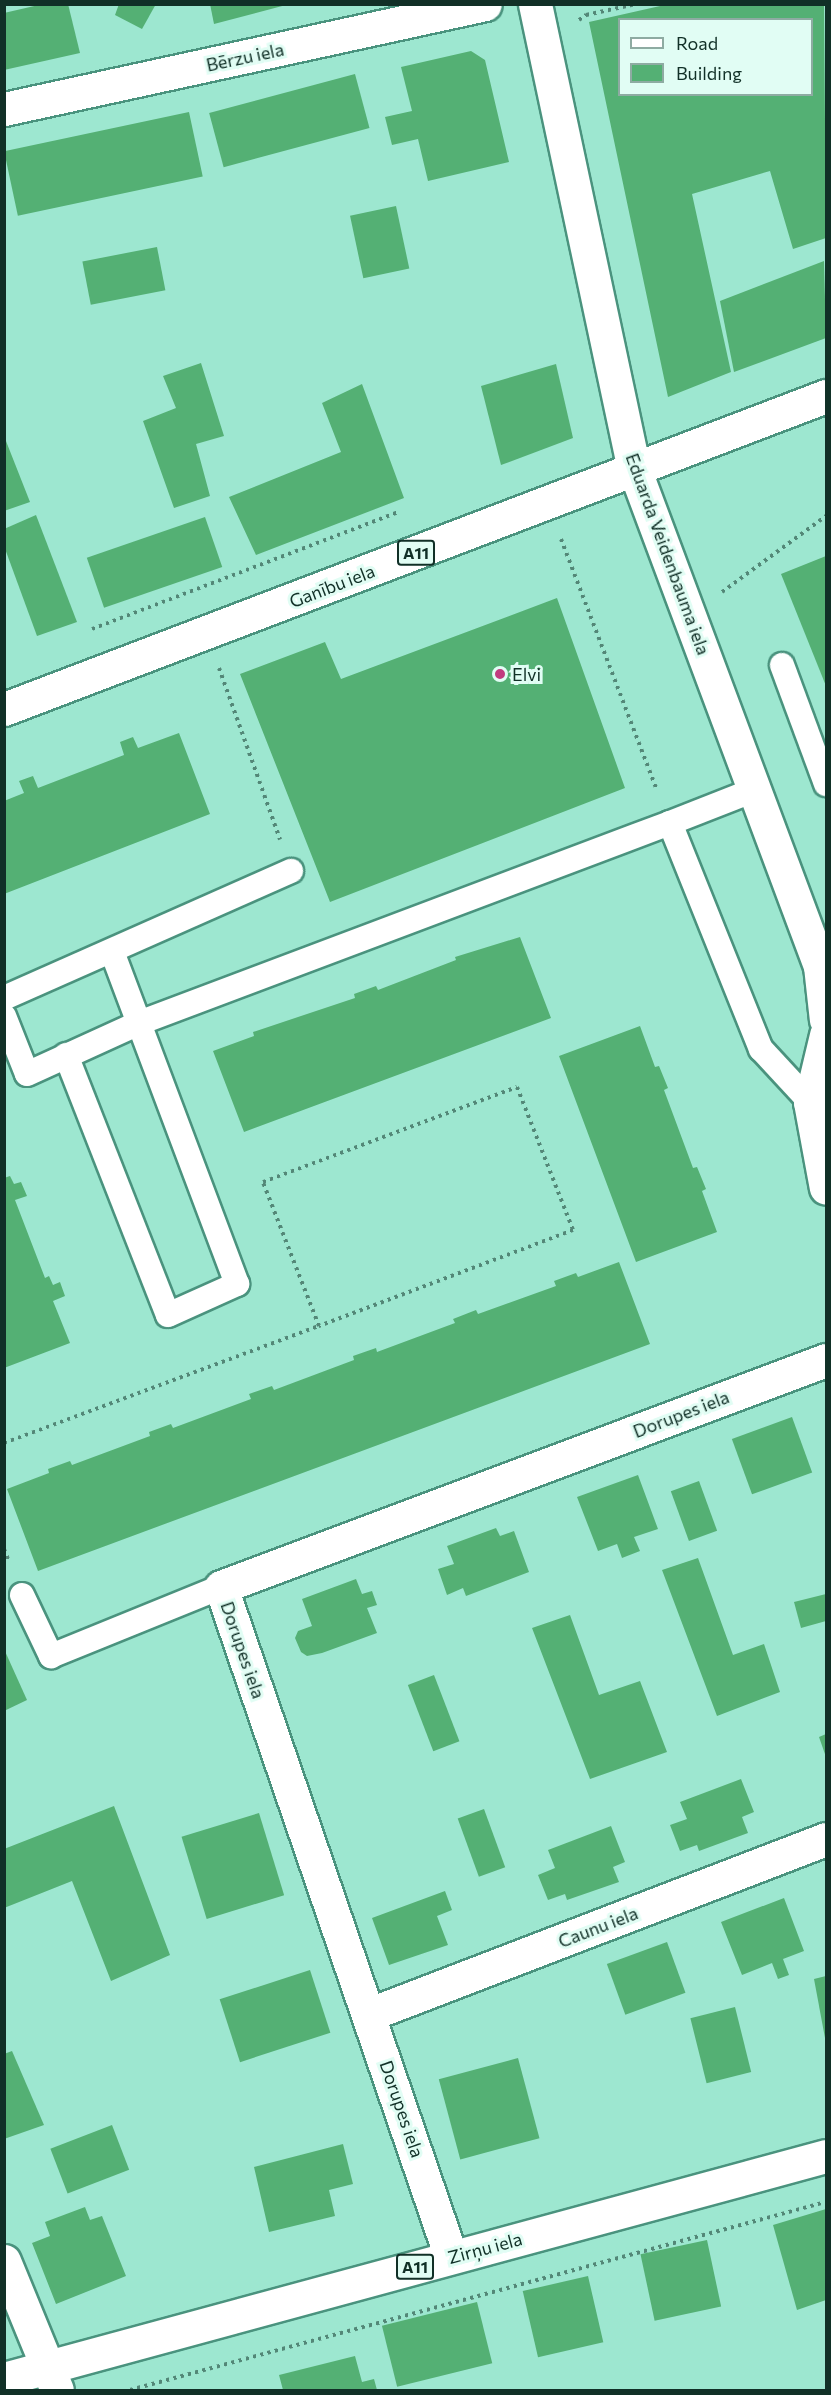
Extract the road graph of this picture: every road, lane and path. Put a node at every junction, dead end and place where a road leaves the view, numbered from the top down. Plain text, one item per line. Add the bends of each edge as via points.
1 (485, 4) edge
2 (535, 4) edge
3 (636, 4) edge
4 (586, 15) dead end
5 (4, 109) edge
6 (826, 396) edge
7 (634, 468) junction
8 (401, 512) dead end
9 (826, 516) edge
10 (560, 536) dead end
11 (711, 600) dead end
12 (207, 633) junction
13 (80, 634) dead end
14 (782, 665) dead end
15 (4, 709) edge
16 (826, 784) edge
17 (754, 790) junction
18 (670, 823) junction
19 (291, 871) joint
20 (112, 952) junction
21 (4, 998) edge
22 (4, 1016) edge
23 (826, 1020) edge
24 (139, 1023) junction
25 (826, 1035) edge
26 (66, 1055) junction
27 (810, 1102) junction
28 (826, 1188) edge
29 (320, 1326) junction
30 (826, 1360) edge
31 (4, 1443) edge
32 (221, 1587) junction
33 (22, 1595) dead end
34 (826, 1839) edge
35 (370, 2014) junction
36 (826, 2156) edge
37 (826, 2202) edge
38 (452, 2257) junction
39 (4, 2261) edge
40 (4, 2379) edge
41 (52, 2379) edge
42 (130, 2391) edge

1 - 5 main road, Bērzu iela
2 - 7 main road, Eduarda Veidenbauma iela
3 - 4 path
6 - 7 main road, Ganību iela / A11
7 - 12 main road, Ganību iela / A11
7 - 17 main road, Eduarda Veidenbauma iela
8 - 13 path
9 - 11 path
10 - 18 path
12 - 15 main road, Ganību iela / A11
12 - 19 path
14 - 16 lane
17 - 18 lane
17 - 23 main road, Eduarda Veidenbauma iela via 820,966
18 - 24 lane
18 - 27 lane via 760,1049
19 - 20 lane
20 - 21 lane
20 - 24 lane
22 - 26 lane via 27,1074
24 - 26 lane
24 - 26 lane via 237,1284 168,1315
25 - 27 main road
27 - 28 main road
29 - 29 path via 263,1182 517,1087 573,1230
29 - 31 path
30 - 32 main road, Dorupes iela
32 - 33 lane via 51,1656
32 - 35 main road, Dorupes iela
34 - 35 main road, Caunu iela
35 - 38 main road, Dorupes iela
36 - 38 main road, Zirņu iela / A11
37 - 42 path
38 - 41 main road, Zirņu iela / A11
39 - 41 main road
40 - 41 main road, Zirņu iela / A11

